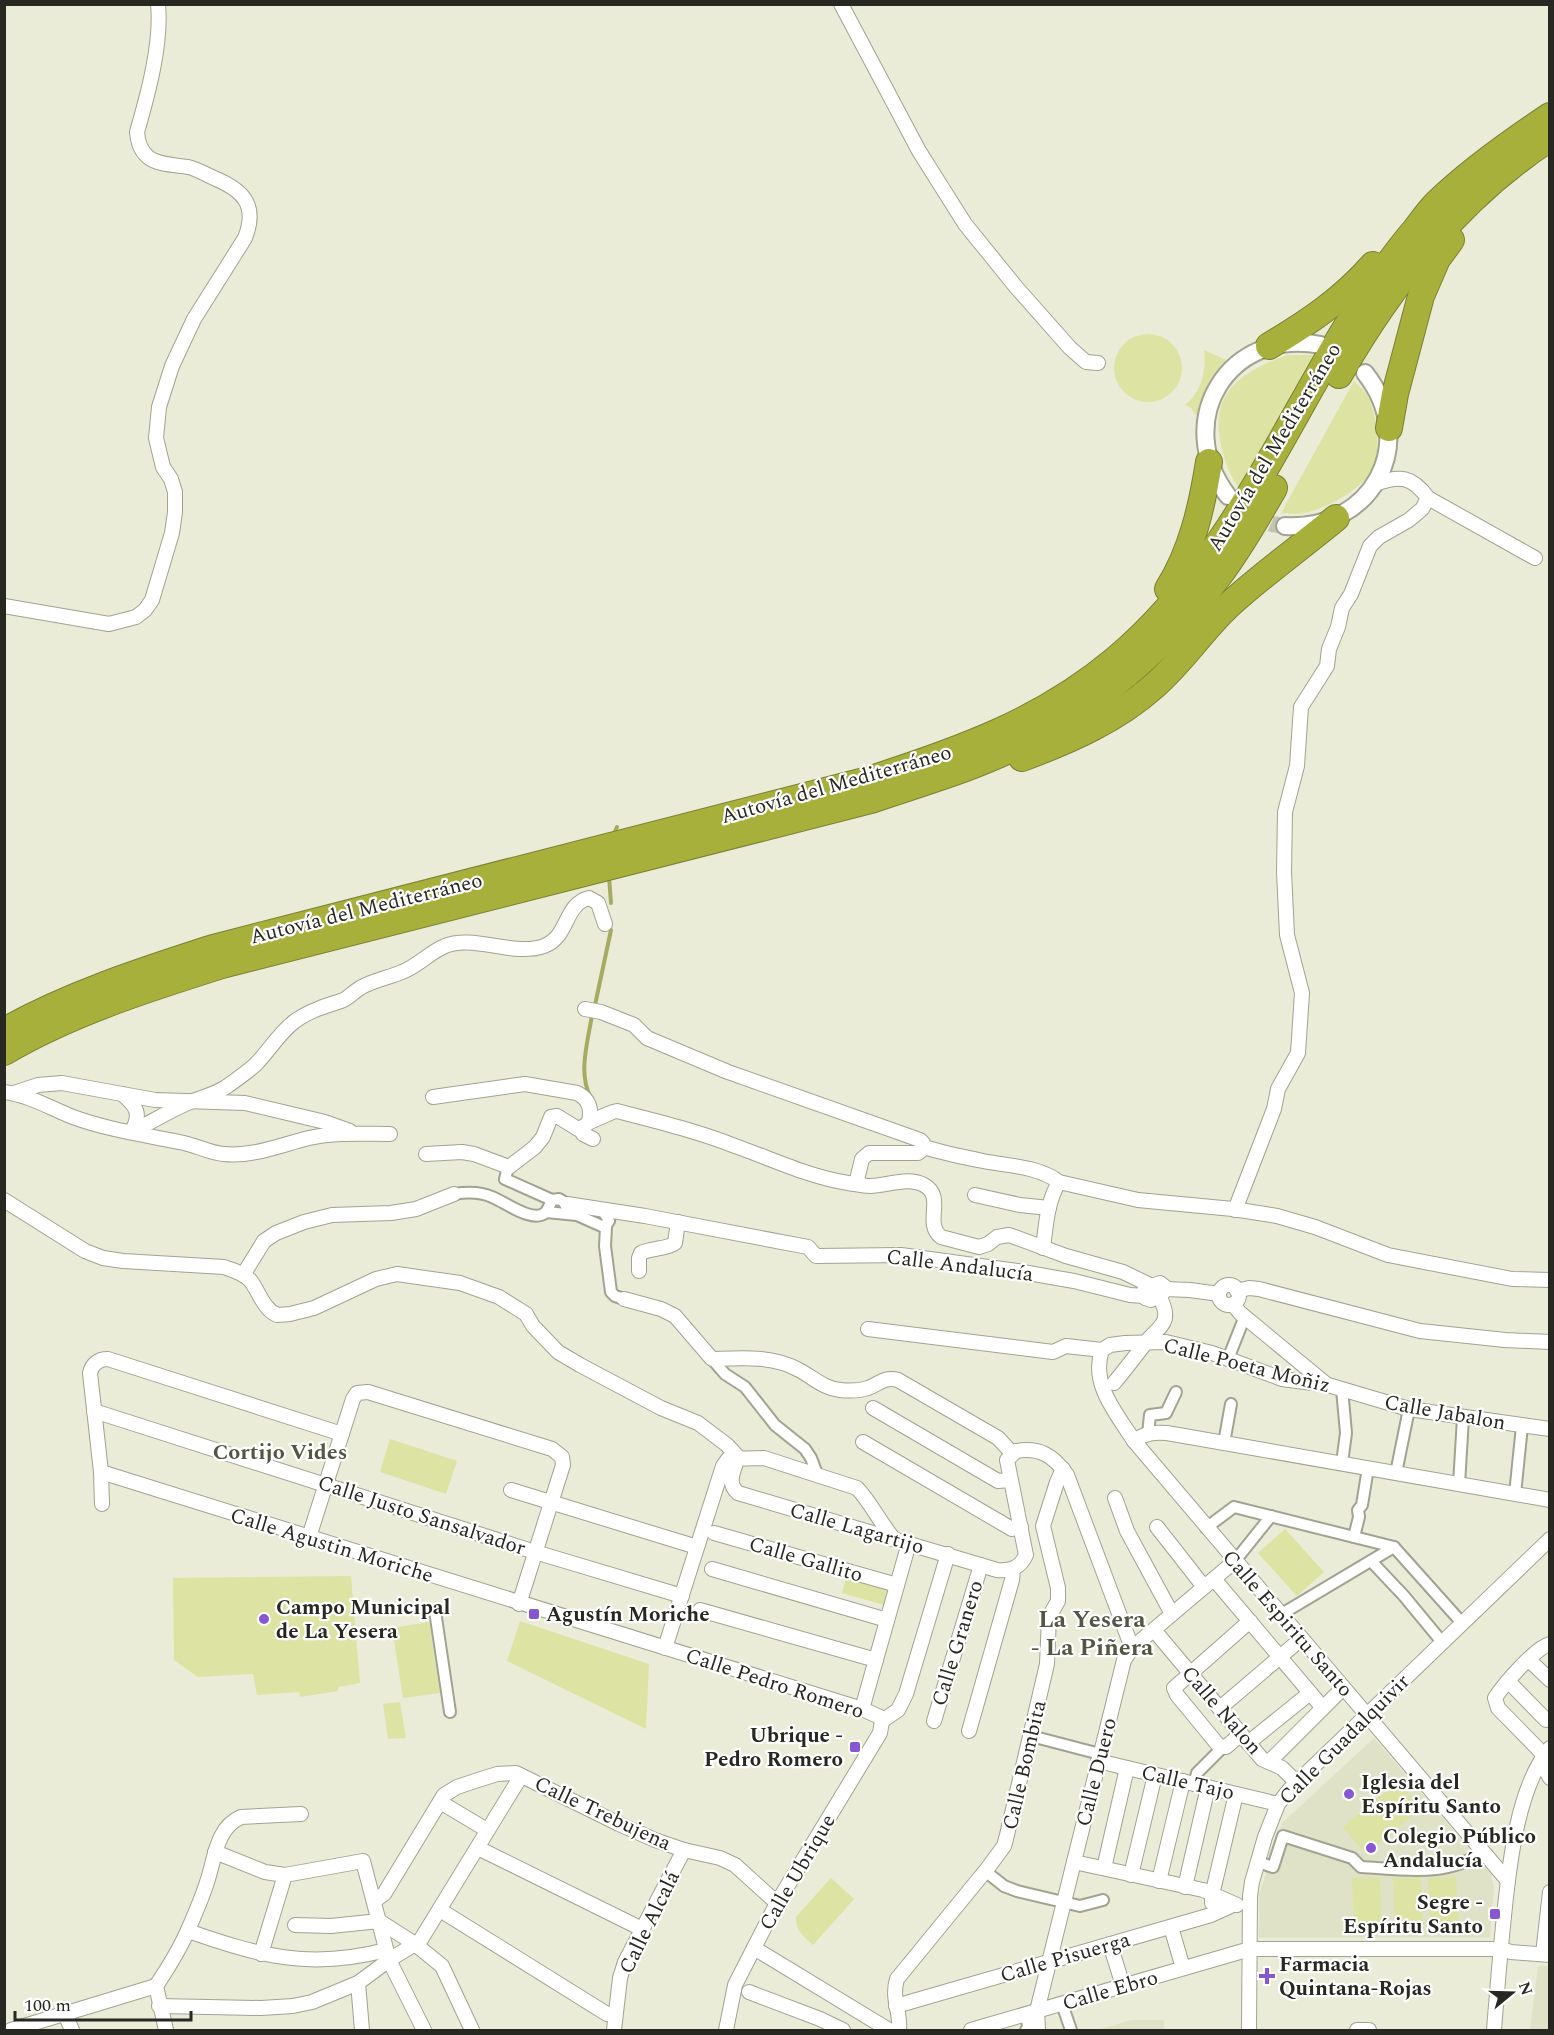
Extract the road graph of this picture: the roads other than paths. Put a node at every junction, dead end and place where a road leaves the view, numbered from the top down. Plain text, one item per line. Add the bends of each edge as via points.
1 (158, 4) edge
2 (841, 4) edge
3 (1550, 116) edge
4 (1550, 138) edge
5 (1550, 151) edge
6 (1436, 204) junction
7 (1322, 345) dead end
8 (1269, 346) junction
9 (1098, 363) dead end
10 (1365, 373) dead end
11 (1389, 428) junction
12 (1209, 462) junction
13 (1375, 484) junction
14 (1228, 496) dead end
15 (1428, 498) junction
16 (1336, 518) junction
17 (1285, 526) tunnel mouth
18 (1535, 558) dead end
19 (4, 606) edge
20 (1009, 729) junction
21 (938, 777) junction
22 (763, 817) junction
23 (605, 924) dead end
24 (303, 935) junction
25 (585, 1009) dead end
26 (4, 1031) edge
27 (4, 1052) edge
28 (9, 1093) edge
29 (122, 1094) junction
30 (433, 1097) dead end
31 (189, 1102) junction
32 (585, 1125) junction
33 (131, 1132) junction
34 (357, 1133) junction
35 (390, 1134) dead end
36 (593, 1139) dead end
37 (924, 1147) junction
38 (426, 1154) dead end
39 (508, 1167) junction
40 (1059, 1182) junction
41 (856, 1184) junction
42 (454, 1194) joint
43 (975, 1196) dead end
44 (4, 1200) edge
45 (552, 1200) junction
46 (567, 1204) joint
47 (1049, 1208) junction
48 (602, 1209) junction
49 (1235, 1210) junction
50 (546, 1212) junction
51 (678, 1222) junction
52 (606, 1227) junction
53 (1043, 1248) junction
54 (639, 1271) dead end
55 (243, 1275) junction
56 (1550, 1280) edge
57 (1154, 1292) junction
58 (1235, 1298) junction
59 (624, 1299) joint
60 (1245, 1317) junction
61 (868, 1329) dead end
62 (1145, 1342) junction
63 (1550, 1342) edge
64 (1102, 1350) junction
65 (712, 1359) junction
66 (1228, 1359) junction
67 (1328, 1385) junction
68 (1109, 1389) junction
69 (1342, 1389) junction
70 (1176, 1392) dead end
71 (1231, 1404) dead end
72 (873, 1408) dead end
73 (1409, 1409) junction
74 (94, 1411) junction
75 (1463, 1418) junction
76 (1522, 1426) junction
77 (1550, 1429) edge
78 (342, 1434) junction
79 (1148, 1434) junction
80 (1134, 1441) junction
81 (863, 1442) dead end
82 (1224, 1443) junction
83 (1012, 1453) junction
84 (738, 1458) junction
85 (1342, 1463) junction
86 (1368, 1468) junction
87 (1063, 1470) junction
88 (101, 1472) junction
89 (1396, 1473) junction
90 (817, 1474) junction
91 (1010, 1480) junction
92 (1459, 1484) junction
93 (326, 1485) junction
94 (511, 1490) dead end
95 (1515, 1494) junction
96 (1114, 1498) dead end
97 (1550, 1500) edge
98 (551, 1503) junction
99 (102, 1504) dead end
100 (1271, 1516) junction
101 (1021, 1527) junction
102 (1157, 1527) dead end
103 (1206, 1528) junction
104 (714, 1533) dead end
105 (1354, 1537) junction
106 (309, 1538) junction
107 (894, 1539) junction
108 (1550, 1539) edge
109 (909, 1543) junction
110 (697, 1547) junction
111 (1394, 1547) junction
112 (535, 1552) junction
113 (948, 1554) junction
114 (1235, 1561) junction
115 (1371, 1561) junction
116 (981, 1564) junction
117 (712, 1569) dead end
118 (1013, 1569) junction
119 (1209, 1583) junction
120 (897, 1585) junction
121 (682, 1596) junction
122 (519, 1604) junction
123 (700, 1610) dead end
124 (435, 1611) dead end
125 (1172, 1614) junction
126 (1280, 1615) junction
127 (887, 1620) junction
128 (1250, 1622) junction
129 (1462, 1623) junction
130 (1154, 1630) junction
131 (1301, 1639) junction
132 (1442, 1642) junction
133 (1550, 1644) edge
134 (665, 1648) junction
135 (1132, 1648) junction
136 (1280, 1657) junction
137 (876, 1660) junction
138 (1529, 1660) junction
139 (1190, 1673) junction
140 (1550, 1680) edge
141 (1508, 1681) junction
142 (1344, 1688) junction
143 (1310, 1692) junction
144 (1220, 1708) junction
145 (1323, 1708) junction
146 (862, 1709) junction
147 (450, 1712) dead end
148 (1366, 1714) junction
149 (882, 1721) junction
150 (934, 1721) dead end
151 (1548, 1722) edge
152 (969, 1731) dead end
153 (1031, 1736) junction
154 (1245, 1738) junction
155 (1222, 1748) junction
156 (1545, 1755) edge
157 (1099, 1757) junction
158 (1269, 1762) junction
159 (1127, 1768) junction
160 (1155, 1775) junction
161 (521, 1776) junction
162 (1550, 1778) edge
163 (1297, 1782) junction
164 (1189, 1783) junction
165 (1208, 1787) junction
166 (1236, 1794) junction
167 (440, 1802) junction
168 (1278, 1804) junction
169 (301, 1814) dead end
170 (487, 1830) junction
171 (478, 1848) junction
172 (684, 1850) junction
173 (1483, 1851) junction
174 (214, 1852) junction
175 (1074, 1862) junction
176 (1258, 1862) junction
177 (1104, 1869) junction
178 (985, 1871) junction
179 (285, 1875) junction
180 (1131, 1875) junction
181 (1159, 1881) junction
182 (1508, 1881) junction
183 (1185, 1887) junction
184 (1550, 1892) edge
185 (1212, 1895) junction
186 (1103, 1900) dead end
187 (374, 1902) junction
188 (1065, 1902) junction
189 (777, 1903) junction
190 (1233, 1905) junction
191 (1249, 1906) junction
192 (1549, 1909) edge
193 (440, 1910) junction
194 (1211, 1915) junction
195 (379, 1921) junction
196 (295, 1925) dead end
197 (1171, 1927) junction
198 (642, 1929) junction
199 (188, 1931) junction
200 (414, 1944) junction
201 (1110, 1944) junction
202 (754, 1948) junction
203 (1250, 1949) junction
204 (1501, 1949) junction
205 (261, 1954) junction
206 (388, 1955) junction
207 (1546, 1955) edge
208 (1050, 1962) junction
209 (1183, 1968) junction
210 (358, 1983) junction
211 (156, 1986) junction
212 (1123, 1986) junction
213 (749, 1992) dead end
214 (1062, 2004) junction
215 (159, 2006) junction
216 (896, 2006) junction
217 (65, 2014) junction
218 (615, 2016) junction
219 (1032, 2024) edge
220 (11, 2031) edge
221 (72, 2031) edge
222 (166, 2031) edge
223 (362, 2031) edge
224 (424, 2031) edge
225 (472, 2031) edge
226 (614, 2031) edge
227 (726, 2031) edge
228 (843, 2031) edge
229 (889, 2031) edge
230 (898, 2031) edge
231 (971, 2031) edge
232 (1071, 2031) edge
233 (1249, 2031) edge
234 (1357, 2031) edge
235 (1369, 2031) edge
236 (1494, 2031) edge

1 - 19 street via 157,45 138,141 148,157 156,161 191,168 239,191 250,213 245,238 194,319 172,366 159,407 156,438 163,467 175,492 172,532 152,600 135,617 109,624
2 - 9 street via 919,151 965,224 1070,348 1086,362
3 - 6 highway, Autovía del Mediterráneo via 1509,143
4 - 21 highway, Autovía del Mediterráneo via 1506,168 1446,224 1400,279 1351,354 1236,552 1163,641 1122,679 1064,719 1015,747
5 - 11 highway via 1480,205 1437,259 1421,296
6 - 8 highway via 1416,213 1370,268 1334,303
6 - 20 highway, Autovía del Mediterráneo via 1366,296 1227,531 1174,601 1098,673
7 - 8 street via 1295,342
8 - 12 street via 1235,365 1215,391 1205,423
10 - 11 street via 1380,395
11 - 13 street via 1386,460
12 - 14 street
12 - 20 highway via 1188,551 1167,591 1106,653 1027,710
13 - 15 street via 1389,479 1410,480
13 - 16 street via 1358,504
15 - 18 street
15 - 49 street via 1409,520 1370,546 1342,608 1327,666 1301,707 1297,766 1285,813 1284,872 1287,935 1302,993 1298,1053 1278,1089
16 - 17 street via 1311,526
16 - 21 highway via 1231,603 1156,685 1124,710 1067,741 990,770 955,778
20 - 22 highway, Autovía del Mediterráneo
21 - 22 highway, Autovía del Mediterráneo via 871,800
22 - 24 highway, Autovía del Mediterráneo
23 - 31 street via 597,903 589,898 574,908 566,926 546,945 524,949 469,943 444,946 416,966 360,988 343,1001 296,1021 239,1078
24 - 26 highway, Autovía del Mediterráneo via 213,948 56,1005
24 - 27 highway, Autovía del Mediterráneo via 84,1014
25 - 37 street via 634,1025 647,1038 728,1072 920,1140
28 - 29 street via 62,1083
28 - 33 street via 88,1122
29 - 31 street
29 - 33 street via 138,1115
30 - 32 street via 537,1085 582,1095 590,1106
31 - 33 street
31 - 34 street via 245,1103
32 - 36 street via 583,1134
32 - 39 street via 576,1129 557,1116 551,1117 535,1147
32 - 41 street via 617,1111 715,1139 820,1177
33 - 34 street via 222,1154 254,1153 310,1138
34 - 35 street
37 - 40 street via 1032,1169
37 - 41 street via 918,1152 869,1153 862,1159
38 - 39 street via 474,1154
39 - 45 street, Calle Andalucía via 505,1179
40 - 47 street
40 - 49 street via 1138,1200
41 - 53 street via 922,1184 932,1192 932,1223 941,1237 979,1248 1009,1235
42 - 50 street via 489,1195 529,1215
42 - 55 street via 416,1209 332,1215 304,1222 264,1241
43 - 47 street
44 - 55 street via 85,1251 104,1258 224,1267
45 - 46 street, Calle Andalucía
45 - 50 street
46 - 48 street, Calle Andalucía
47 - 53 street
48 - 51 street, Calle Andalucía
48 - 52 street via 609,1221
49 - 56 street via 1315,1227 1388,1255 1512,1279
50 - 52 street via 576,1215
51 - 54 street via 675,1243 641,1253
51 - 57 street, Calle Andalucía via 807,1247 816,1256 901,1255 1017,1271 1130,1295
52 - 59 street via 611,1292
53 - 57 street via 1123,1272
55 - 84 street via 277,1315 314,1308 376,1279 397,1275 460,1283 499,1297 526,1314 558,1352 698,1424 727,1444
57 - 58 street, Calle Andalucía via 1190,1290 1219,1294 1221,1289 1232,1286
57 - 62 street via 1165,1313 1164,1321 1161,1329
58 - 60 street
58 - 63 street via 1249,1288 1259,1289 1420,1331
59 - 65 street via 675,1316
60 - 66 street
60 - 67 street
61 - 64 street, Calle Poeta Moñiz via 1053,1352 1066,1346
62 - 64 street, Calle Poeta Moñiz via 1110,1345
62 - 66 street, Calle Poeta Moñiz via 1167,1342 1204,1356
62 - 68 street
64 - 68 street, Calle Espiritu Santo via 1099,1377
65 - 83 street via 766,1359 798,1369 825,1387 841,1390 868,1387 886,1378 898,1380 998,1438
65 - 90 street via 805,1449
66 - 67 street, Calle Poeta Moñiz via 1244,1370
67 - 69 street, Calle Poeta Moñiz
68 - 80 street, Calle Espiritu Santo
69 - 73 street, Calle Jabalon
69 - 85 street via 1346,1433
70 - 79 street via 1166,1413 1150,1414
71 - 82 street
72 - 91 street via 998,1482
73 - 75 street, Calle Jabalon
73 - 89 street
74 - 78 street via 91,1368 108,1359
74 - 88 street
74 - 93 street, Calle Justo Sansalvador
75 - 76 street, Calle Jabalon
75 - 92 street
76 - 77 street, Calle Jabalon
76 - 95 street
78 - 93 street
78 - 98 street via 353,1399 364,1391 556,1451 563,1460
79 - 80 street
79 - 82 street via 1167,1433
80 - 103 street, Calle Espiritu Santo
81 - 101 street via 1012,1529
82 - 85 street
83 - 87 street via 1040,1451 1051,1456
83 - 91 street via 1006,1464
84 - 90 street via 764,1458
84 - 107 street, Calle Lagartijo via 730,1481 738,1493
84 - 110 street via 724,1464
85 - 86 street
86 - 89 street
86 - 105 street
87 - 135 street via 1076,1495
87 - 153 street, Calle Bombita via 1043,1520 1059,1594 1049,1617 1047,1664
88 - 99 street
88 - 106 street, Calle Agustin Moriche
89 - 92 street
90 - 107 street via 857,1488
91 - 101 street
92 - 95 street
93 - 106 street
93 - 112 street, Calle Justo Sansalvador
94 - 98 street
95 - 97 street
96 - 125 street via 1126,1532
98 - 110 street
98 - 112 street
100 - 103 street via 1234,1507
100 - 105 street
100 - 114 street
101 - 118 street via 1026,1555
102 - 119 street
103 - 114 street, Calle Espiritu Santo
104 - 120 street, Calle Gallito
105 - 111 street
106 - 122 street, Calle Agustin Moriche
107 - 109 street, Calle Lagartijo
108 - 129 street, Calle Guadalquivir
109 - 113 street, Calle Lagartijo
109 - 120 street
110 - 121 street
111 - 115 street
111 - 129 street
112 - 121 street, Calle Justo Sansalvador
112 - 122 street
113 - 116 street, Calle Lagartijo
113 - 149 street via 906,1694 898,1710
114 - 119 street, Calle Duero
114 - 126 street, Calle Espiritu Santo
115 - 126 street
115 - 132 street
116 - 118 street, Calle Lagartijo via 997,1570
116 - 150 street, Calle Granero
117 - 127 street
118 - 152 street
119 - 125 street, Calle Duero
119 - 128 street
120 - 127 street
121 - 134 street
122 - 134 street, Calle Agustin Moriche
123 - 137 street
124 - 147 street
125 - 130 street, Calle Duero
126 - 131 street, Calle Espiritu Santo
127 - 137 street
128 - 136 street
128 - 139 street
129 - 132 street, Calle Guadalquivir
130 - 135 street, Calle Duero
130 - 139 street, Calle Nalon
131 - 136 street
131 - 142 street, Calle Espiritu Santo
132 - 148 street, Calle Guadalquivir
133 - 138 street
134 - 146 street, Calle Pedro Romero
135 - 157 street, Calle Duero via 1124,1660
136 - 143 street
136 - 144 street
137 - 146 street
138 - 140 street
138 - 141 street
139 - 144 street, Calle Nalon
139 - 155 street via 1175,1685 1175,1693
141 - 151 street
141 - 156 street via 1495,1698 1497,1706
142 - 145 street
142 - 148 street, Calle Espiritu Santo
143 - 145 street
143 - 154 street
144 - 154 street, Calle Nalon
145 - 158 street
146 - 149 street, Calle Pedro Romero
148 - 163 street, Calle Guadalquivir
148 - 173 street, Calle Espiritu Santo
149 - 189 street, Calle Ubrique via 880,1733
153 - 157 street
153 - 178 street, Calle Bombita via 1004,1846
154 - 155 street
154 - 158 street, Calle Nalon
155 - 164 street
156 - 162 street
156 - 182 street via 1515,1830
157 - 159 street, Calle Tajo
157 - 175 street, Calle Duero
158 - 163 street, Calle Nalon
159 - 160 street, Calle Tajo
159 - 177 street
160 - 164 street, Calle Tajo
160 - 180 street
161 - 167 street via 497,1774 475,1780 444,1795
161 - 170 street
161 - 172 street, Calle Trebujena via 619,1824
163 - 168 street, Calle Guadalquivir
164 - 165 street, Calle Tajo
164 - 181 street
165 - 166 street, Calle Tajo
165 - 183 street
166 - 168 street, Calle Tajo
166 - 185 street
167 - 170 street
167 - 187 street via 384,1894
168 - 176 street, Calle Guadalquivir
169 - 174 street via 241,1816 232,1820
170 - 171 street
171 - 193 street
171 - 198 street
172 - 189 street, Calle Trebujena via 735,1865
172 - 198 street, Calle Alcalá
173 - 176 street via 1465,1863 1430,1870 1361,1867 1352,1858 1283,1836 1273,1867
173 - 182 street, Calle Espiritu Santo
174 - 179 street via 265,1872
174 - 199 street via 209,1878
175 - 177 street
175 - 188 street, Calle Duero
176 - 191 street, Calle Guadalquivir
177 - 180 street
178 - 188 street via 1010,1889
178 - 216 street, Calle Bombita via 897,1979
179 - 187 street via 363,1861
179 - 205 street
180 - 181 street
181 - 183 street
182 - 204 street
183 - 185 street
184 - 192 street
185 - 190 street
185 - 194 street
186 - 188 street via 1080,1906
187 - 195 street
188 - 208 street, Calle Duero
189 - 202 street, Calle Ubrique
190 - 191 street
190 - 194 street, Calle Pisuerga
191 - 203 street, Calle Guadalquivir
192 - 207 street
193 - 200 street
193 - 218 street
194 - 197 street, Calle Pisuerga
195 - 196 street
195 - 200 street
195 - 206 street
197 - 201 street, Calle Pisuerga
197 - 209 street
198 - 218 street, Calle Alcalá via 620,1978
199 - 205 street
199 - 211 street
200 - 206 street
200 - 225 street via 442,1966
201 - 208 street, Calle Pisuerga
201 - 212 street
202 - 227 street, Calle Ubrique via 735,1985
202 - 229 street
203 - 204 street, Calle Ebro
203 - 209 street, Calle Ebro
203 - 233 street, Calle Guadalquivir
204 - 207 street, Calle Ebro
204 - 236 street
205 - 206 street via 312,1960
206 - 210 street
206 - 224 street
208 - 216 street, Calle Pisuerga
208 - 219 street, Calle Duero
209 - 212 street, Calle Ebro
210 - 215 street via 293,2006
210 - 223 street
211 - 215 street
211 - 217 street
212 - 214 street, Calle Ebro
213 - 228 street
214 - 219 street, Calle Ebro
214 - 232 street
215 - 222 street
216 - 230 street, Calle Bombita
217 - 220 street
217 - 221 street
218 - 226 street, Calle Alcalá
219 - 231 street, Calle Ebro
234 - 235 street

